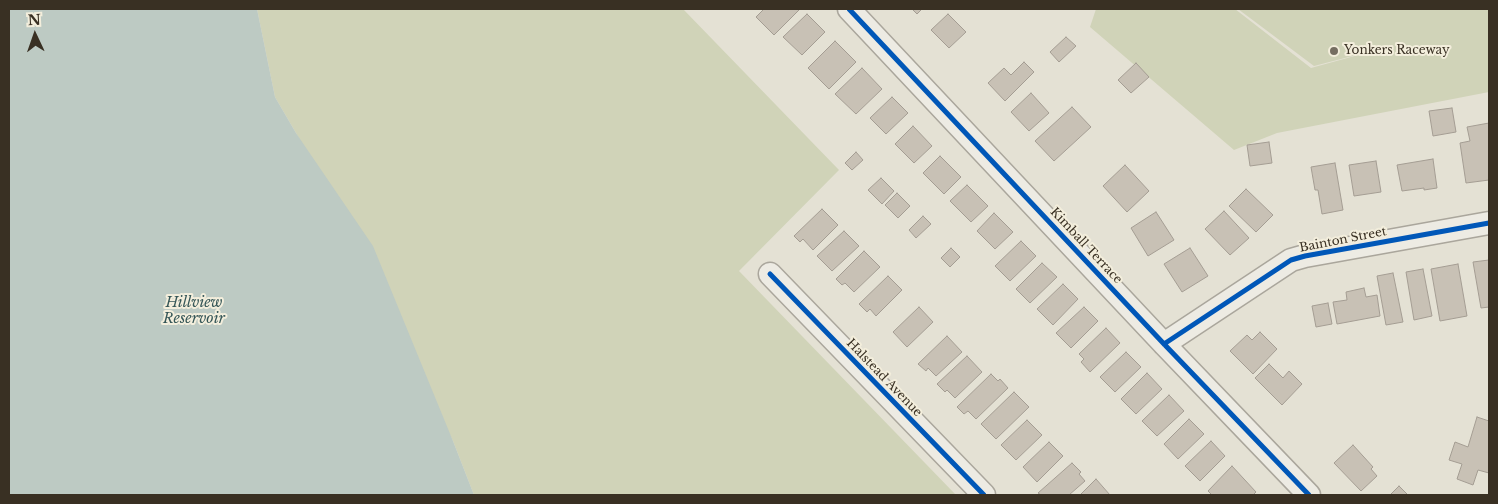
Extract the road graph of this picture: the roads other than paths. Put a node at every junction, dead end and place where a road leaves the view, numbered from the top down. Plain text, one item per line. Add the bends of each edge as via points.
1 (849, 9) edge
2 (1489, 223) edge
3 (770, 274) dead end
4 (1164, 344) junction
5 (984, 495) edge
6 (1308, 495) edge

1 - 4 street, Kimball Terrace
2 - 4 street, Bainton Street via 1291,260
3 - 5 street, Halstead Avenue
4 - 6 street, Kimball Terrace

